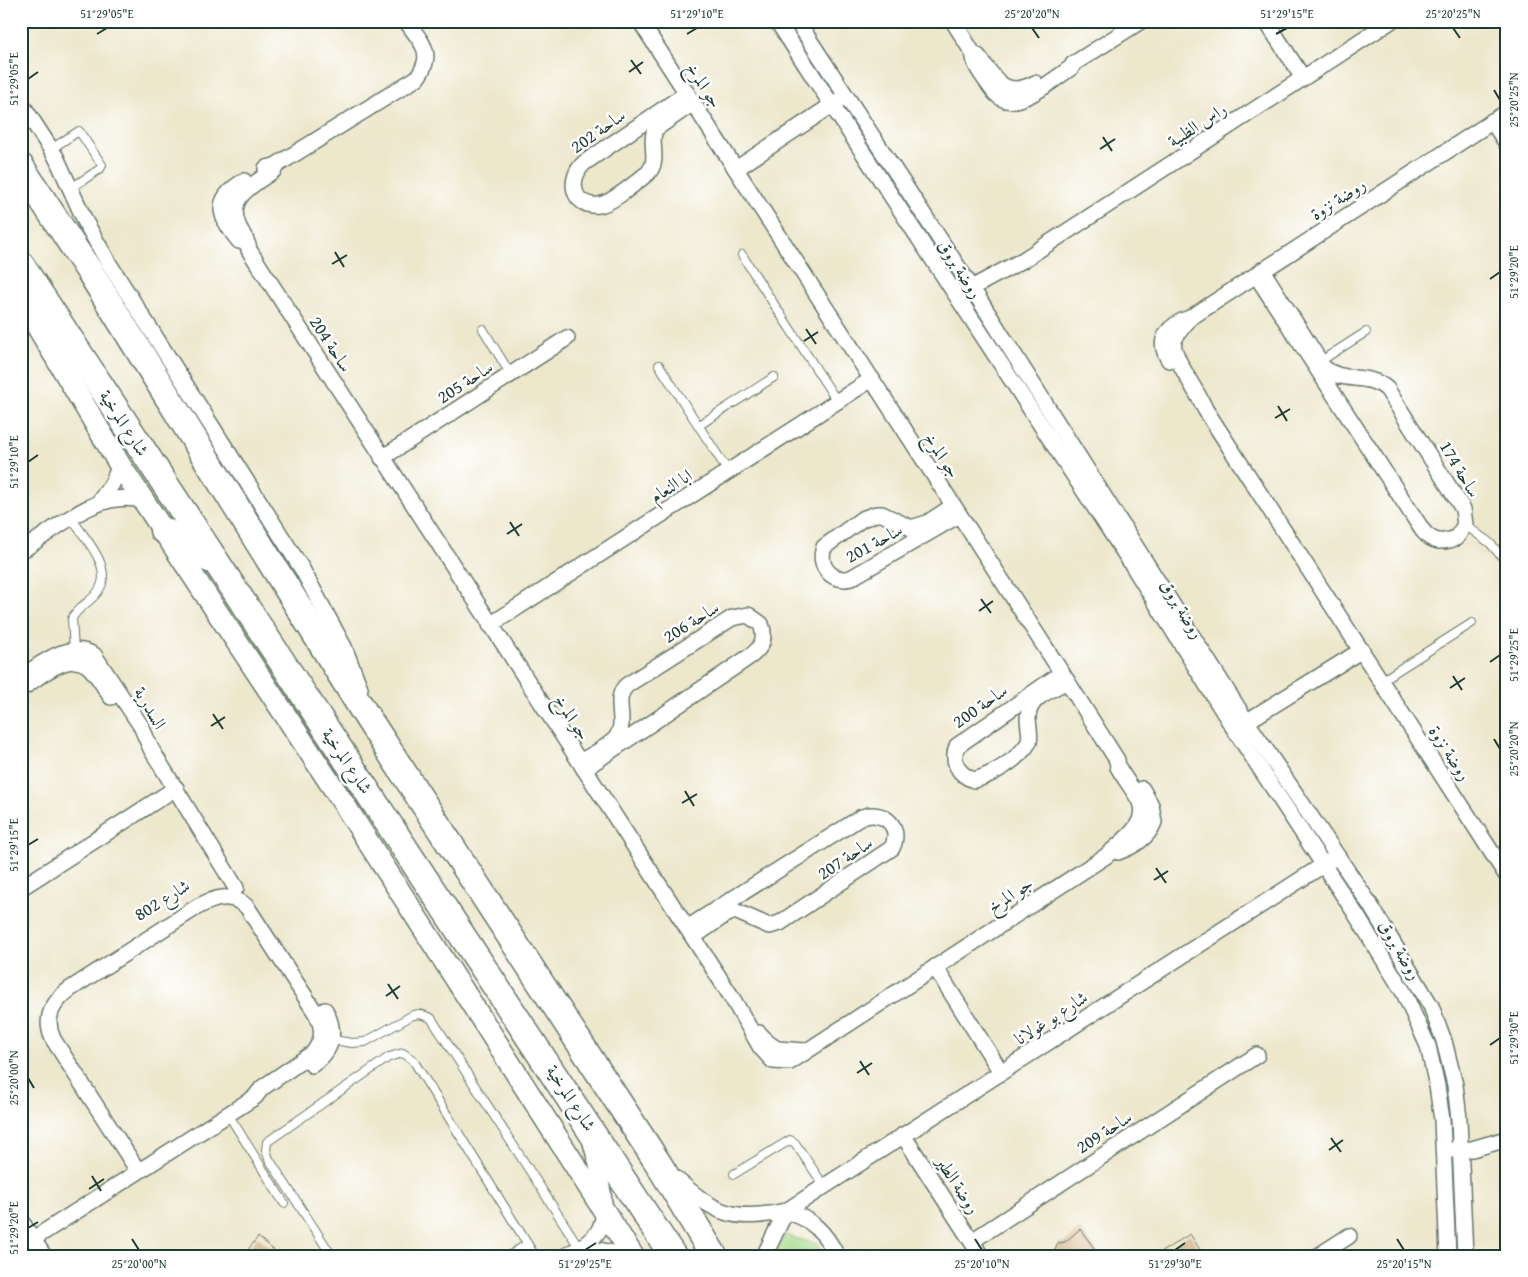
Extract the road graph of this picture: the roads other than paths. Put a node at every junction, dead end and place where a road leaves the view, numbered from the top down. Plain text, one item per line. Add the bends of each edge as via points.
1 (640, 21) edge
2 (777, 21) edge
3 (798, 21) edge
4 (953, 21) edge
5 (1141, 21) edge
6 (1266, 21) edge
7 (1391, 21) edge
8 (407, 23) edge
9 (1303, 78) junction
10 (846, 96) junction
11 (690, 98) junction
12 (21, 103) edge
13 (831, 106) junction
14 (1501, 119) edge
15 (626, 134) junction
16 (652, 143) junction
17 (1507, 144) edge
18 (51, 148) junction
19 (21, 167) edge
20 (736, 169) junction
21 (71, 188) junction
22 (742, 255) dead end
23 (21, 265) edge
24 (1259, 272) junction
25 (975, 291) junction
26 (21, 299) edge
27 (959, 302) junction
28 (483, 329) dead end
29 (1366, 332) dead end
30 (567, 338) dead end
31 (1319, 362) junction
32 (659, 365) dead end
33 (511, 375) junction
34 (774, 377) dead end
35 (1354, 378) junction
36 (872, 379) junction
37 (837, 401) junction
38 (1342, 409) junction
39 (698, 426) junction
40 (382, 458) junction
41 (120, 465) junction
42 (728, 471) junction
43 (144, 501) junction
44 (99, 502) junction
45 (956, 510) junction
46 (72, 519) junction
47 (897, 522) junction
48 (1465, 525) junction
49 (163, 530) junction
50 (21, 551) edge
51 (896, 552) junction
52 (1507, 563) edge
53 (216, 564) junction
54 (1472, 622) dead end
55 (490, 625) junction
56 (74, 650) junction
57 (1362, 650) junction
58 (1064, 676) junction
59 (21, 677) edge
60 (1381, 681) junction
61 (21, 689) edge
62 (621, 712) junction
63 (1002, 713) junction
64 (369, 720) junction
65 (651, 724) junction
66 (1029, 724) junction
67 (1241, 726) junction
68 (151, 748) junction
69 (582, 766) junction
70 (176, 788) junction
71 (1337, 856) junction
72 (1323, 865) junction
73 (1507, 876) edge
74 (752, 887) junction
75 (21, 888) edge
76 (236, 888) junction
77 (752, 917) junction
78 (690, 933) junction
79 (935, 967) junction
80 (333, 1040) junction
81 (1257, 1055) dead end
82 (1001, 1072) junction
83 (255, 1097) junction
84 (228, 1114) junction
85 (586, 1121) junction
86 (903, 1135) junction
87 (1507, 1139) edge
88 (1444, 1150) junction
89 (1460, 1150) junction
90 (658, 1163) junction
91 (134, 1174) junction
92 (734, 1174) dead end
93 (825, 1187) junction
94 (284, 1203) dead end
95 (603, 1210) junction
96 (786, 1211) junction
97 (21, 1221) edge
98 (1349, 1236) dead end
99 (33, 1239) junction
100 (972, 1241) junction
101 (527, 1244) junction
102 (584, 1252) edge
103 (44, 1256) edge
104 (332, 1256) edge
105 (509, 1256) edge
106 (535, 1256) edge
107 (566, 1256) edge
108 (628, 1256) edge
109 (633, 1256) edge
110 (673, 1256) edge
111 (714, 1256) edge
112 (764, 1256) edge
113 (837, 1256) edge
114 (981, 1256) edge
115 (1318, 1256) edge
116 (1448, 1256) edge
117 (1465, 1256) edge

1 - 11 street, جو المرخ
2 - 13 street, روضة بروق
3 - 10 street, روضة بروق
4 - 5 street via 974,55 997,81 1009,89 1023,88 1073,64
6 - 9 street
7 - 9 street, راس الظبية
8 - 40 street, ساحة 204 via 417,32 427,57 417,78 275,166 241,194 235,204 236,221 249,250
9 - 25 street, راس الظبية via 1023,260 1012,271
10 - 13 street
10 - 25 street, روضة بروق
11 - 15 street, ساحة 202
11 - 16 street, ساحة 202 via 654,129
11 - 20 street, جو المرخ
12 - 18 street
13 - 20 street
13 - 27 street, روضة بروق
14 - 17 street
14 - 24 street, روضة نزوة
15 - 16 street
15 - 16 street, ساحة 202 via 576,170 574,190 580,199 600,205 648,173 655,160
18 - 21 street
18 - 21 lane via 79,131 102,165
19 - 64 highway
20 - 36 street, جو المرخ
21 - 64 street via 108,262 302,569 344,647
22 - 37 lane
23 - 53 highway, شارع المرخية
24 - 31 street, ساحة 174
24 - 38 street, ساحة 174
24 - 57 street, روضة نزوة via 1190,318 1172,326 1163,346 1194,400 1204,409
25 - 27 street, راس الظبية
25 - 67 street, روضة بروق
26 - 41 main road, شارع المرخية
27 - 67 street, روضة بروق
28 - 33 lane
29 - 31 lane
30 - 33 street, ساحة 205
31 - 35 street, ساحة 174 via 1328,372
32 - 39 lane
33 - 40 street, ساحة 205
34 - 39 lane
35 - 38 street via 1344,392
35 - 48 street, ساحة 174 via 1371,379 1387,389 1463,509
36 - 37 street, ابا النعام
36 - 45 street, جو المرخ
37 - 42 street, ابا النعام
38 - 48 street, ساحة 174 via 1430,538 1446,542 1456,538
39 - 42 lane
40 - 55 street, جو المرخ
41 - 43 main road, شارع المرخية
41 - 44 street
42 - 55 street, ابا النعام
43 - 44 street via 121,496
43 - 49 main road, شارع المرخية
44 - 46 street
45 - 47 street, ساحة 201 via 919,527 912,528
45 - 51 street, ساحة 201
45 - 58 street, جو المرخ
46 - 50 street
46 - 56 lane via 104,573 100,588 72,619
47 - 51 street via 900,538
47 - 51 street, ساحة 201 via 882,514 868,516 828,542 822,560 833,577 844,580
48 - 52 lane via 1490,543
49 - 53 highway
49 - 95 main road, شارع المرخية via 352,817
53 - 85 highway, شارع المرخية
54 - 60 lane
55 - 69 street, جو المرخ
56 - 59 street via 59,654
56 - 68 street, السدرية via 90,653 100,662 141,726
57 - 60 street, روضة نزوة
57 - 67 street
58 - 63 street, ساحة 200
58 - 66 street, ساحة 200 via 1034,701 1029,711
58 - 79 street, جو المرخ via 1117,760 1139,800 1142,815 1135,829 1106,856
60 - 73 street, روضة نزوة
61 - 68 street, السدرية via 63,664 86,664 138,737
62 - 65 street via 634,722
62 - 65 street, ساحة 206 via 623,688 732,618 748,615 761,624 764,639 758,650
62 - 69 street, ساحة 206 via 621,727 616,738
63 - 66 street via 1016,716
63 - 66 street, ساحة 200 via 957,746 955,763 967,778 982,778 1019,755 1030,742
64 - 90 highway
65 - 69 street, ساحة 206
67 - 71 street, روضة بروق
67 - 72 street, روضة بروق
68 - 70 street
69 - 78 street, جو المرخ
70 - 75 street
70 - 76 street
71 - 72 street, شارع بو غولانا
71 - 89 street, روضة بروق via 1431,1006 1455,1085
72 - 82 street, شارع بو غولانا
72 - 88 street, روضة بروق via 1415,1014 1428,1046 1437,1086
74 - 77 street via 748,902
74 - 77 street, ساحة 207 via 868,815 883,816 895,833 896,841 886,854 780,923 769,926
74 - 78 street, ساحة 207
76 - 80 street via 253,901 326,1011
76 - 91 street, شارع 802 via 215,890 193,901 53,992 42,1008 40,1020 46,1042
77 - 78 street, ساحة 207 via 731,912
78 - 79 street, جو المرخ via 731,996 768,1043 783,1050 805,1051
79 - 82 street
80 - 83 street, شارع 802 via 319,1060 274,1091
80 - 102 lane via 366,1042 413,1015 430,1018
81 - 100 street, ساحة 209
82 - 86 street, شارع بو غولانا
83 - 84 street, شارع 802
83 - 91 street, شارع 802 via 262,1088 313,1053 322,1038 321,1024 247,907 237,899 219,898 197,907 70,989 50,1011 49,1031 53,1039
84 - 91 street, شارع 802
84 - 94 lane
85 - 95 street via 601,1183
85 - 110 highway, شارع المرخية
86 - 93 street, شارع بو غولانا
86 - 100 street, روضة الطير
87 - 89 street via 1489,1146
88 - 89 street
88 - 116 street, روضة بروق
89 - 117 street, روضة بروق
90 - 96 street, شارع بو غولانا via 710,1206 736,1216 755,1217
90 - 111 highway
91 - 99 street, شارع 802
92 - 93 lane via 790,1140
93 - 96 street, شارع بو غولانا
95 - 102 street via 600,1228
95 - 109 main road, شارع المرخية
96 - 112 street
96 - 113 street via 813,1222 824,1233
97 - 99 street
98 - 115 street
99 - 103 street
100 - 114 street, روضة الطير
101 - 104 lane via 413,1060 402,1053 389,1057 267,1142 269,1159
101 - 105 lane
101 - 106 lane
102 - 107 street
102 - 108 street via 599,1250

